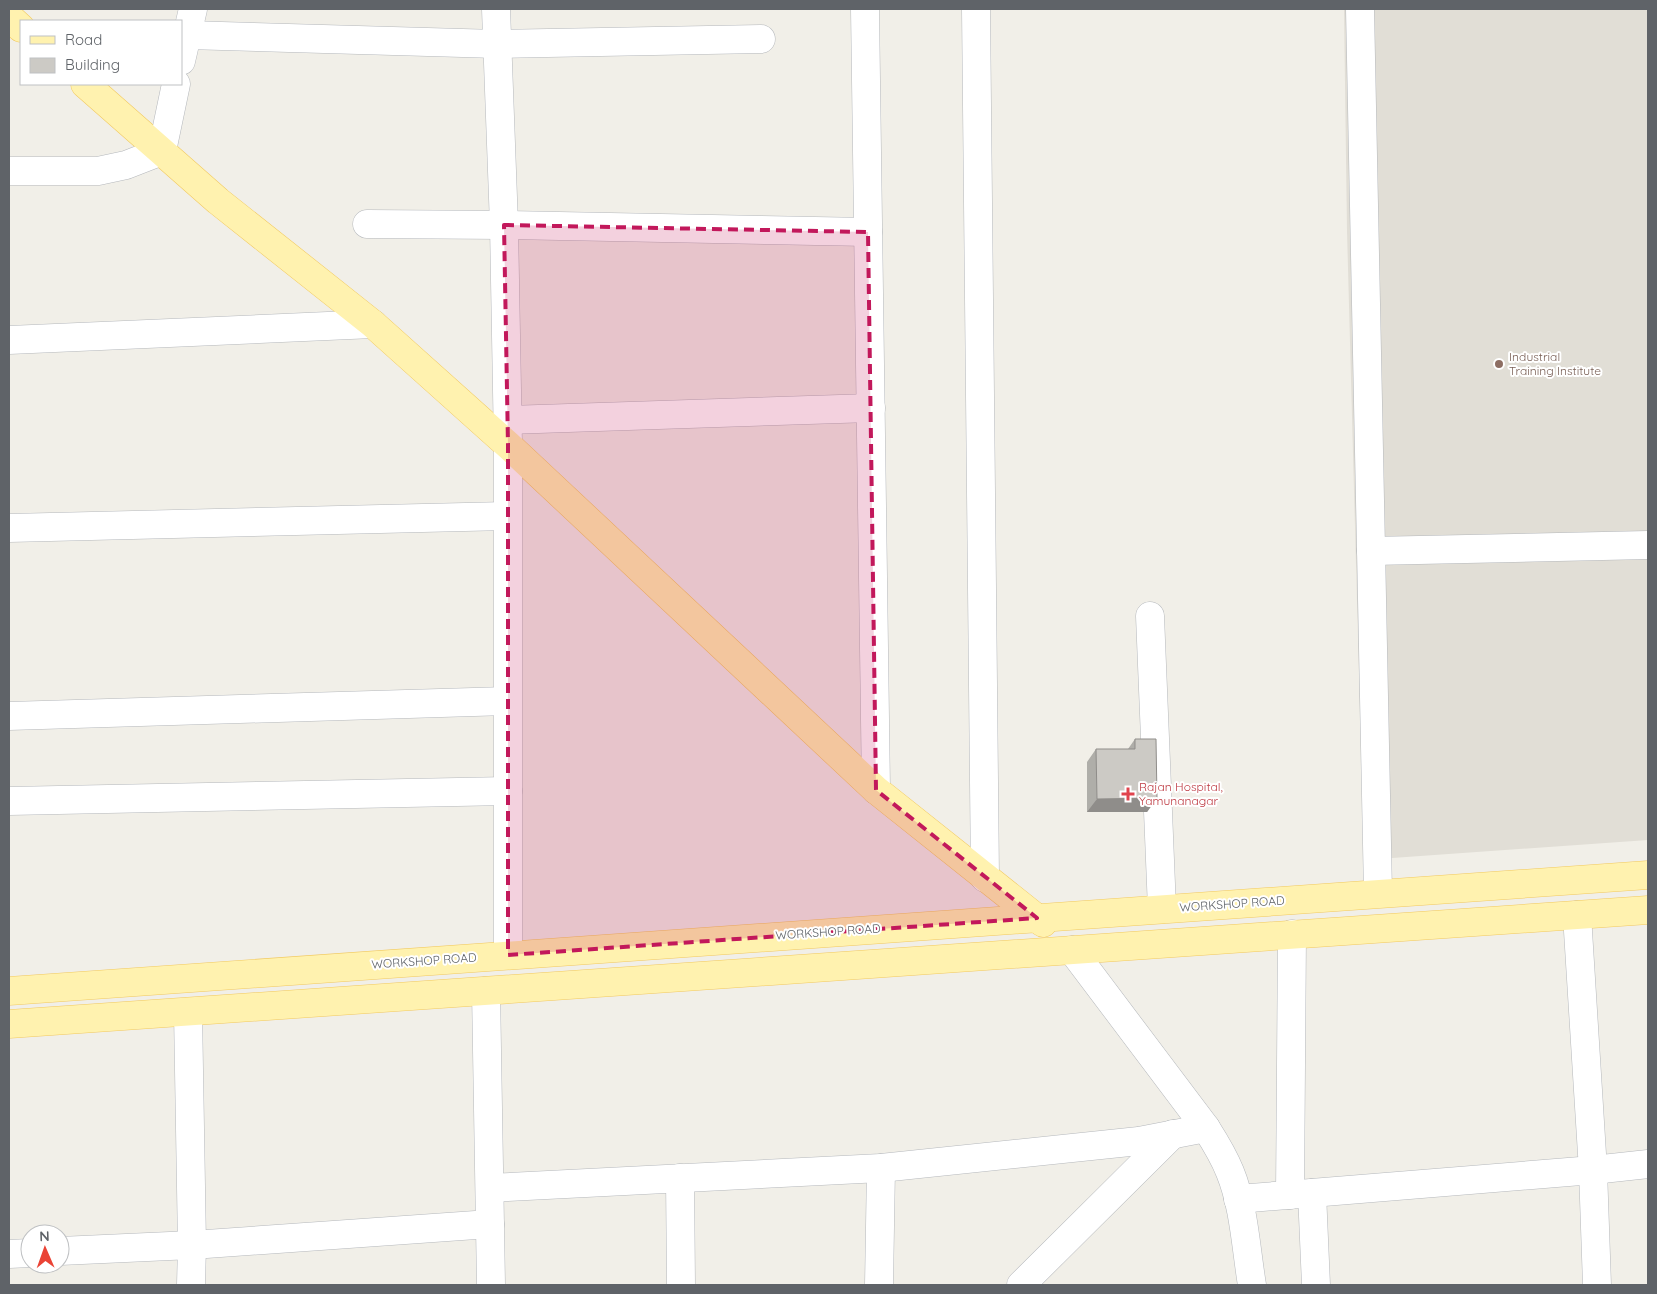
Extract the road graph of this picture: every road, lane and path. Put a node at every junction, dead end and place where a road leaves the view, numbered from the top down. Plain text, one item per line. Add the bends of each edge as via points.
1 (193, 9) edge
2 (496, 9) edge
3 (865, 9) edge
4 (976, 9) edge
5 (1360, 9) edge
6 (9, 17) edge
7 (20, 27) edge
8 (187, 35) junction
9 (761, 39) dead end
10 (497, 44) junction
11 (182, 57) edge
12 (86, 85) edge
13 (176, 85) edge
14 (162, 151) junction
15 (9, 171) edge
16 (367, 224) dead end
17 (504, 225) junction
18 (868, 232) junction
19 (373, 324) junction
20 (9, 340) edge
21 (871, 408) junction
22 (508, 432) junction
23 (507, 516) junction
24 (9, 528) edge
25 (1648, 545) edge
26 (1371, 551) junction
27 (1150, 616) dead end
28 (507, 701) junction
29 (9, 716) edge
30 (508, 790) junction
31 (876, 790) junction
32 (9, 801) edge
33 (1648, 874) edge
34 (985, 878) junction
35 (1378, 893) junction
36 (1162, 909) junction
37 (1648, 910) edge
38 (1577, 914) junction
39 (1037, 918) junction
40 (1292, 934) junction
41 (1072, 950) junction
42 (508, 955) junction
43 (9, 991) edge
44 (486, 991) junction
45 (188, 1012) junction
46 (9, 1024) edge
47 (1206, 1128) junction
48 (1173, 1134) junction
49 (1648, 1164) edge
50 (881, 1168) junction
51 (1593, 1170) junction
52 (680, 1178) junction
53 (490, 1188) junction
54 (1301, 1194) junction
55 (1238, 1199) junction
56 (490, 1224) junction
57 (192, 1245) junction
58 (70, 1251) edge
59 (190, 1285) edge
60 (491, 1285) edge
61 (681, 1285) edge
62 (878, 1285) edge
63 (1021, 1285) edge
64 (1252, 1285) edge
65 (1316, 1285) edge
66 (1597, 1285) edge

1 - 8 street
2 - 10 street
3 - 18 street
4 - 34 street
5 - 26 street
6 - 7 main road
8 - 10 street
8 - 11 street
9 - 10 street
10 - 17 street
12 - 14 main road
13 - 14 street
14 - 15 street via 126,165 98,171
14 - 19 main road
16 - 17 street
17 - 18 street
17 - 22 street
18 - 21 street
19 - 20 street
19 - 22 main road
21 - 22 street
21 - 31 street
22 - 23 street
22 - 31 main road
23 - 24 street
23 - 28 street
25 - 26 street
26 - 35 street
27 - 36 street
28 - 29 street
28 - 30 street
30 - 32 street
30 - 42 street
31 - 34 main road
33 - 35 main road, WORKSHOP ROAD
34 - 39 main road
35 - 36 main road, WORKSHOP ROAD
36 - 39 main road, WORKSHOP ROAD
37 - 38 main road
38 - 40 main road
38 - 51 street
39 - 41 main road
39 - 42 main road, WORKSHOP ROAD
40 - 41 main road
40 - 54 street
41 - 44 main road
41 - 47 street
42 - 43 main road, WORKSHOP ROAD
44 - 45 main road
44 - 53 street
45 - 46 main road
45 - 57 street
47 - 48 street
47 - 55 street via 1230,1173
48 - 50 street via 1139,1141
48 - 63 street
49 - 51 street
50 - 52 street
50 - 62 street
51 - 54 street
51 - 66 street
52 - 53 street
52 - 61 street
53 - 56 street
54 - 55 street
54 - 65 street
55 - 64 street
56 - 57 street
56 - 60 street
57 - 58 street
57 - 59 street

